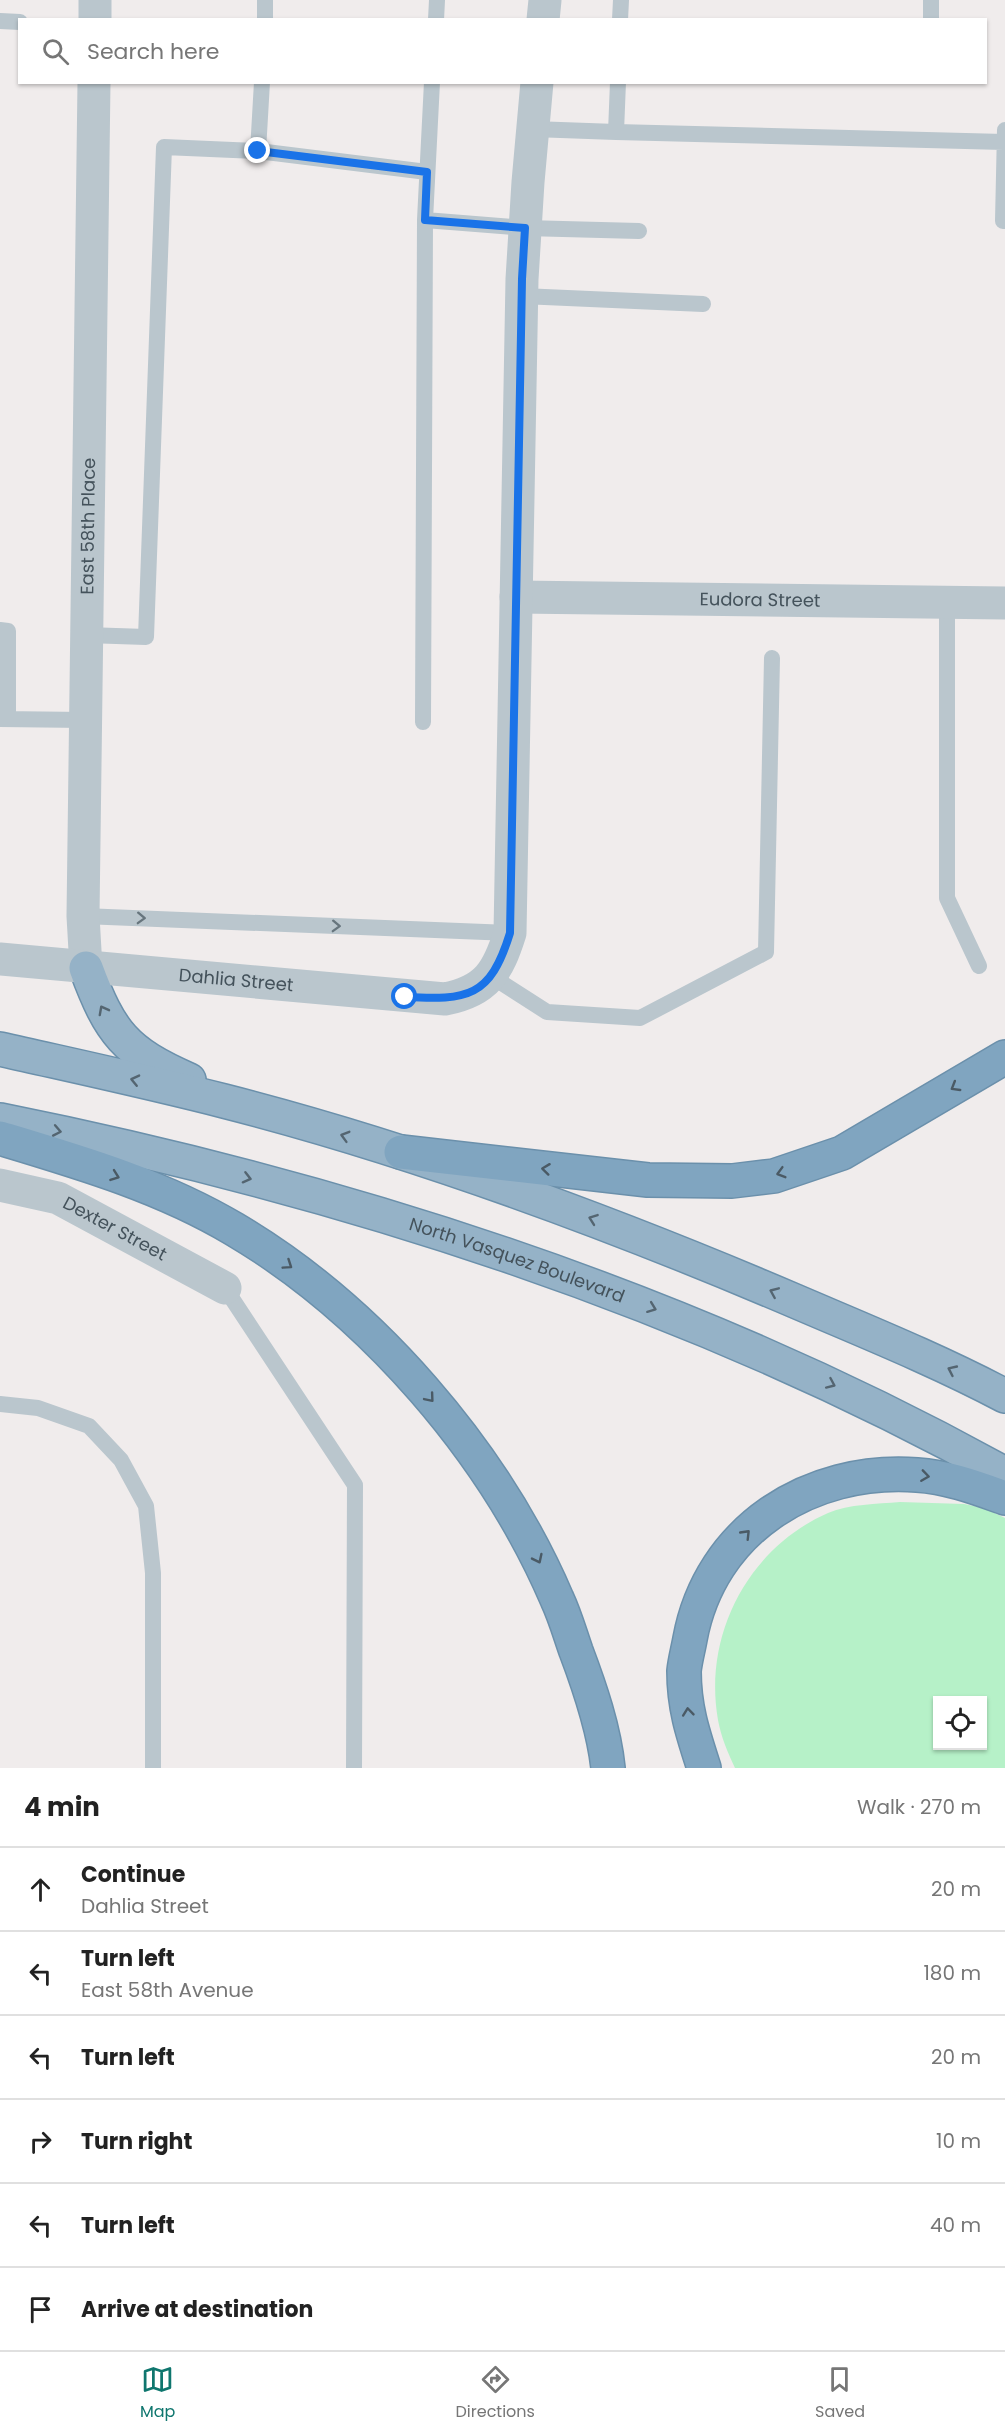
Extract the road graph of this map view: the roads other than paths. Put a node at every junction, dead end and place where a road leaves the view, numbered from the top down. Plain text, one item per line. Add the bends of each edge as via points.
1 (95, 0) edge
2 (266, 0) edge
3 (437, 0) edge
4 (545, 0) edge
5 (621, 0) edge
6 (931, 0) edge
7 (95, 18) edge
8 (265, 18) edge
9 (436, 18) edge
10 (543, 18) edge
11 (620, 18) edge
12 (931, 18) edge
13 (0, 21) edge
14 (18, 22) edge
15 (94, 84) edge
16 (262, 84) edge
17 (432, 84) edge
18 (537, 84) edge
19 (618, 84) edge
20 (533, 129) junction
21 (616, 132) junction
22 (1004, 136) edge
23 (258, 151) junction
24 (427, 172) junction
25 (425, 220) junction
26 (1005, 221) edge
27 (525, 228) junction
28 (639, 231) dead end
29 (522, 296) junction
30 (704, 304) dead end
31 (516, 597) junction
32 (947, 602) junction
33 (1005, 603) edge
34 (0, 630) edge
35 (86, 635) junction
36 (772, 658) dead end
37 (4, 719) edge
38 (85, 720) junction
39 (423, 722) dead end
40 (83, 916) junction
41 (510, 933) junction
42 (0, 959) edge
43 (979, 966) dead end
44 (86, 968) junction
45 (481, 984) junction
46 (0, 1049) edge
47 (1005, 1057) edge
48 (254, 1109) junction
49 (0, 1120) edge
50 (0, 1138) edge
51 (401, 1152) junction
52 (0, 1185) edge
53 (225, 1288) joint
54 (1005, 1395) edge
55 (0, 1404) edge
56 (1005, 1474) edge
57 (1005, 1498) edge
58 (153, 1768) edge
59 (354, 1768) edge
60 (608, 1768) edge
61 (704, 1768) edge

1 - 7 street
2 - 8 lane
3 - 9 lane
4 - 10 street
5 - 11 lane
6 - 12 lane
13 - 14 lane
15 - 35 street, East 58th Place
16 - 23 lane
17 - 24 lane
18 - 20 street
19 - 21 lane
20 - 21 lane
20 - 27 street
21 - 22 lane
22 - 26 lane
23 - 24 lane
23 - 35 lane via 164,147 147,637
24 - 25 lane
25 - 27 lane
25 - 39 lane
27 - 28 lane
27 - 29 street
29 - 30 lane
29 - 31 street
31 - 32 street, Eudora Street
31 - 41 street
32 - 33 street, Eudora Street
32 - 43 lane via 947,898
34 - 37 lane via 8,631
35 - 38 street, East 58th Place
36 - 45 lane via 766,952 640,1018 547,1012
37 - 38 lane
38 - 40 street, East 58th Place
40 -> 41 lane
40 - 44 street, East 58th Place
41 - 45 street via 501,961
42 - 44 street, Dahlia Street
44 - 45 street, Dahlia Street via 445,999
48 -> 44 highway via 175,1074 132,1047 114,1030 100,1006
48 -> 46 highway
47 -> 51 highway via 842,1153 774,1176 732,1181 648,1180
51 -> 48 highway
49 -> 56 highway, North Vasquez Boulevard via 76,1135 317,1196 485,1247 760,1352 852,1394
50 -> 60 highway via 69,1158 160,1192 233,1229 295,1270 400,1362 447,1418 526,1535 558,1599 590,1688
54 -> 51 highway via 668,1247
52 - 53 street, Dexter Street via 58,1198
53 - 59 lane via 355,1485
55 - 58 lane via 38,1408 88,1426 121,1460 146,1506 153,1573
61 -> 57 highway via 688,1720 684,1669 694,1619 708,1583 729,1551 756,1524 786,1502 817,1488 880,1474 961,1482

